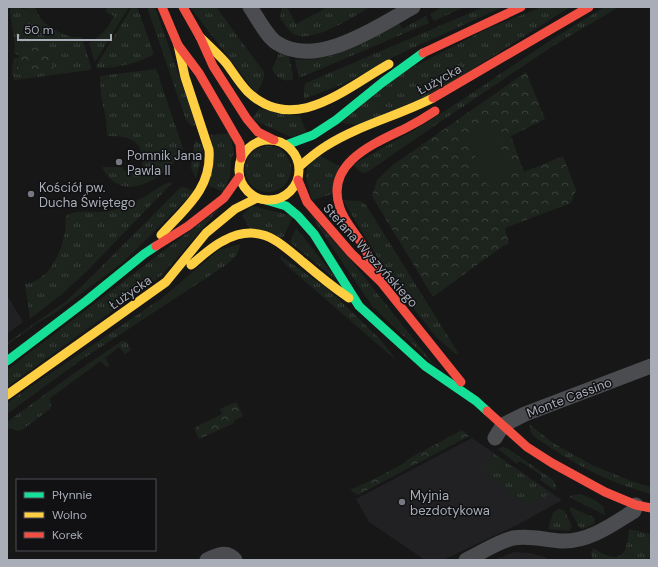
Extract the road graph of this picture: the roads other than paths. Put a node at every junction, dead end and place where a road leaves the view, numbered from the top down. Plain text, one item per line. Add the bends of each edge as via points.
1 (162, 7) edge
2 (183, 7) edge
3 (250, 7) edge
4 (413, 7) edge
5 (521, 7) edge
6 (589, 7) edge
7 (200, 37) junction
8 (178, 45) junction
9 (427, 50) junction
10 (473, 76) junction
11 (453, 97) dead end
12 (442, 106) dead end
13 (274, 140) junction
14 (286, 145) junction
15 (241, 158) junction
16 (299, 167) junction
17 (239, 177) junction
18 (298, 180) junction
19 (261, 199) junction
20 (144, 254) junction
21 (166, 282) junction
22 (381, 282) junction
23 (360, 306) junction
24 (7, 361) edge
25 (651, 366) edge
26 (7, 396) edge
27 (476, 401) junction
28 (503, 425) junction
29 (495, 438) dead end
30 (636, 505) junction
31 (651, 508) edge
32 (207, 560) edge
33 (235, 560) edge
34 (466, 560) edge

1 - 8 main road
2 - 7 main road
3 - 4 street via 277,43 305,52 326,50 345,43
5 - 9 main road
6 - 10 main road, Łużycka
7 - 9 main road via 250,93 268,106 291,111 303,110 320,103 388,64
7 - 13 main road via 213,66 247,120 258,132
8 - 15 main road via 199,73 231,126 240,144
8 - 20 main road via 185,77 210,150 210,162 200,192
9 - 14 main road via 336,120 313,135
10 - 11 main road
10 - 16 main road, Łużycka via 404,113 338,138 307,158
12 - 22 main road via 356,155 341,173 338,202
13 - 14 main road
13 - 15 main road via 254,144
14 - 16 main road via 295,154
15 - 17 main road via 238,167
16 - 18 main road
17 - 19 main road via 249,193
17 - 20 main road, Łużycka via 224,198 188,226
18 - 19 main road via 288,194 274,200
18 - 22 main road, Stefana Wyszyńskiego via 307,202 351,253
19 - 21 main road, Łużycka via 235,209 206,233
19 - 23 main road, Stefana Wyszyńskiego via 286,206 298,216 314,234
20 - 24 main road, Łużycka
21 - 23 main road via 228,238 257,234 271,237 283,245
21 - 26 main road, Łużycka
22 - 27 main road, Stefana Wyszyńskiego
23 - 27 main road, Stefana Wyszyńskiego via 425,366
25 - 28 street, Monte Cassino via 525,414
27 - 28 main road, Stefana Wyszyńskiego
28 - 29 street
28 - 30 main road, Stefana Wyszyńskiego via 552,463 605,492
30 - 31 main road, Stefana Wyszyńskiego
30 - 34 street via 634,511 594,534 579,539 511,539
32 - 33 street via 220,554 227,554

